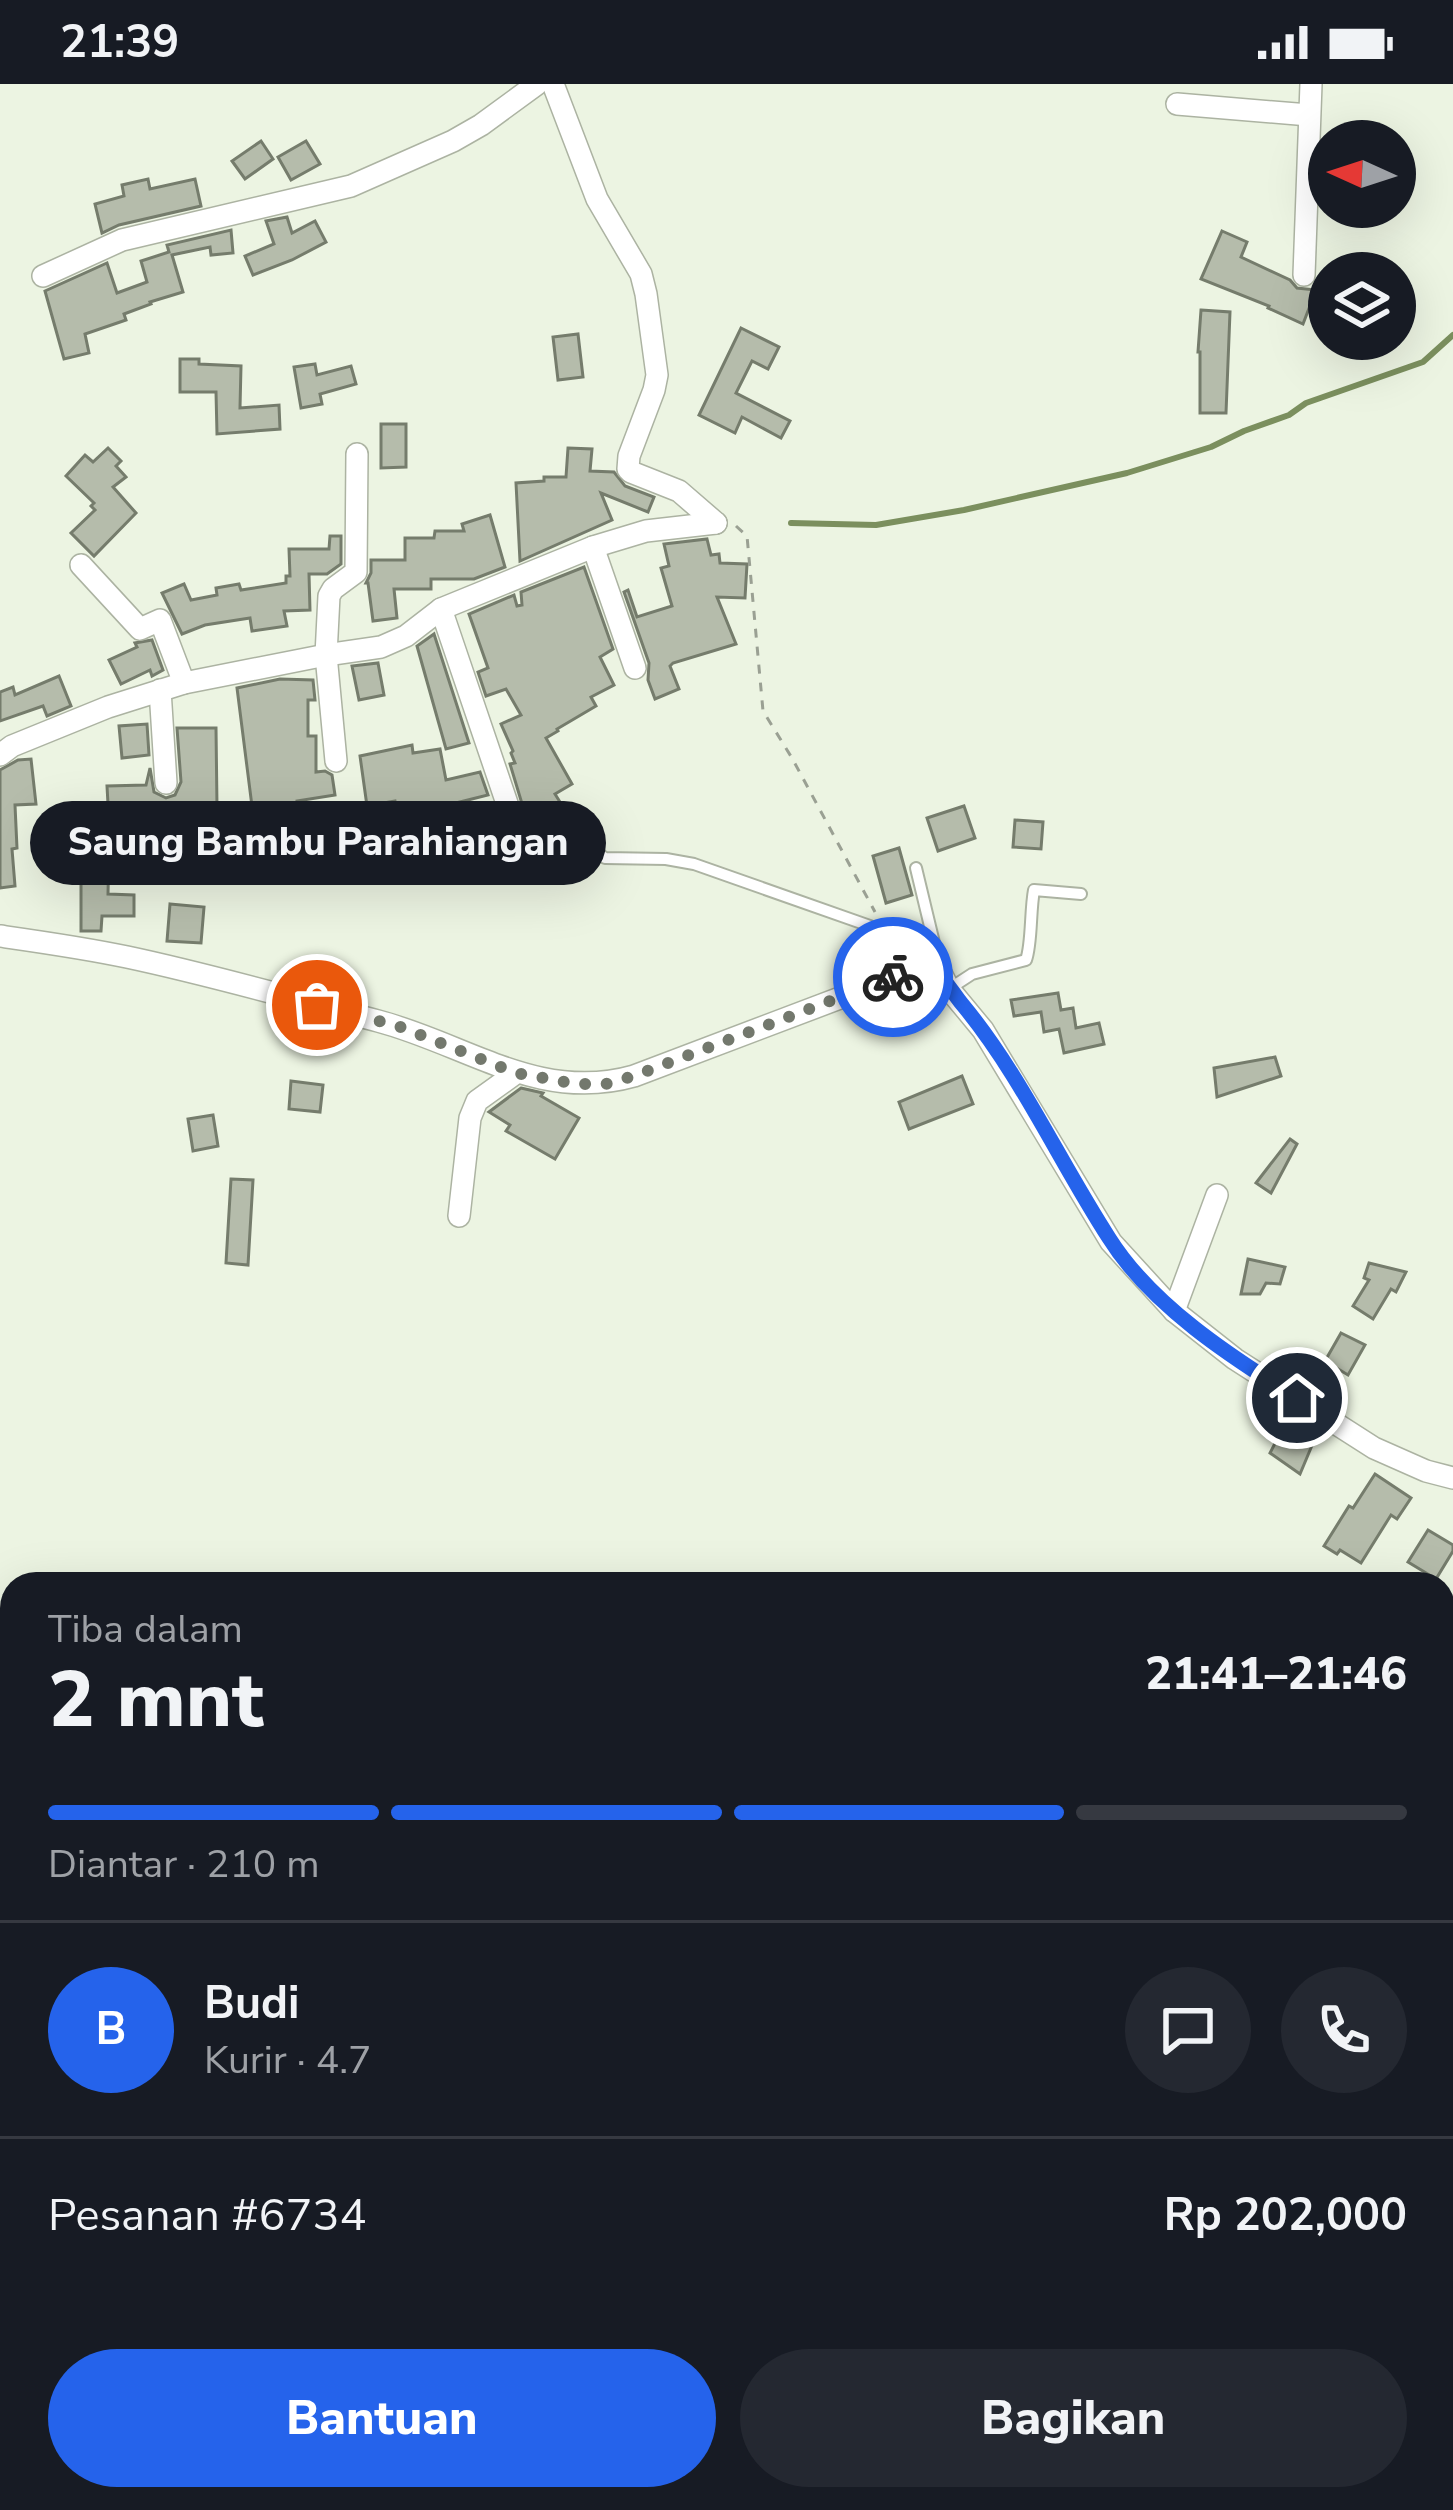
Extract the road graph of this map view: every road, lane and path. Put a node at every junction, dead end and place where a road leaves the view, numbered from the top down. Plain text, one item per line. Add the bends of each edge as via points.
1 (537, 84) edge
2 (553, 84) edge
3 (1311, 84) edge
4 (1177, 104) dead end
5 (1309, 115) junction
6 (1304, 275) dead end
7 (44, 276) dead end
8 (357, 454) dead end
9 (716, 523) junction
10 (592, 548) junction
11 (81, 565) dead end
12 (441, 609) junction
13 (326, 655) junction
14 (635, 668) dead end
15 (184, 683) junction
16 (160, 690) junction
17 (0, 754) edge
18 (336, 761) dead end
19 (166, 782) dead end
20 (565, 810) dead end
21 (514, 824) dead end
22 (916, 868) dead end
23 (1081, 894) dead end
24 (883, 927) dead end
25 (0, 936) edge
26 (898, 976) junction
27 (945, 982) junction
28 (516, 1073) junction
29 (1217, 1195) dead end
30 (459, 1216) dead end
31 (1174, 1311) junction
32 (1452, 1474) edge

1 - 7 street via 453,141 351,186 122,240
2 - 9 street via 597,199 646,294 655,390 628,469 679,491
3 - 5 street
4 - 5 street
5 - 6 street
8 - 13 street via 357,566 329,596
9 - 10 street
9 - 24 path via 748,536 763,711
10 - 12 street
10 - 14 street
11 - 15 street via 140,629 160,620
12 - 13 street via 381,647
12 - 21 street
13 - 15 street
13 - 18 street
15 - 16 street
16 - 17 street
16 - 19 street
20 - 26 lane via 605,858 694,864 869,926
22 - 27 lane
23 - 27 lane via 1034,890 1030,956
25 - 28 street via 127,957 398,1026
26 - 27 street via 933,970
26 - 28 street via 606,1084
27 - 31 street via 983,1030 1111,1242
28 - 30 street via 477,1101 470,1118
29 - 31 street
31 - 32 street via 1374,1448

